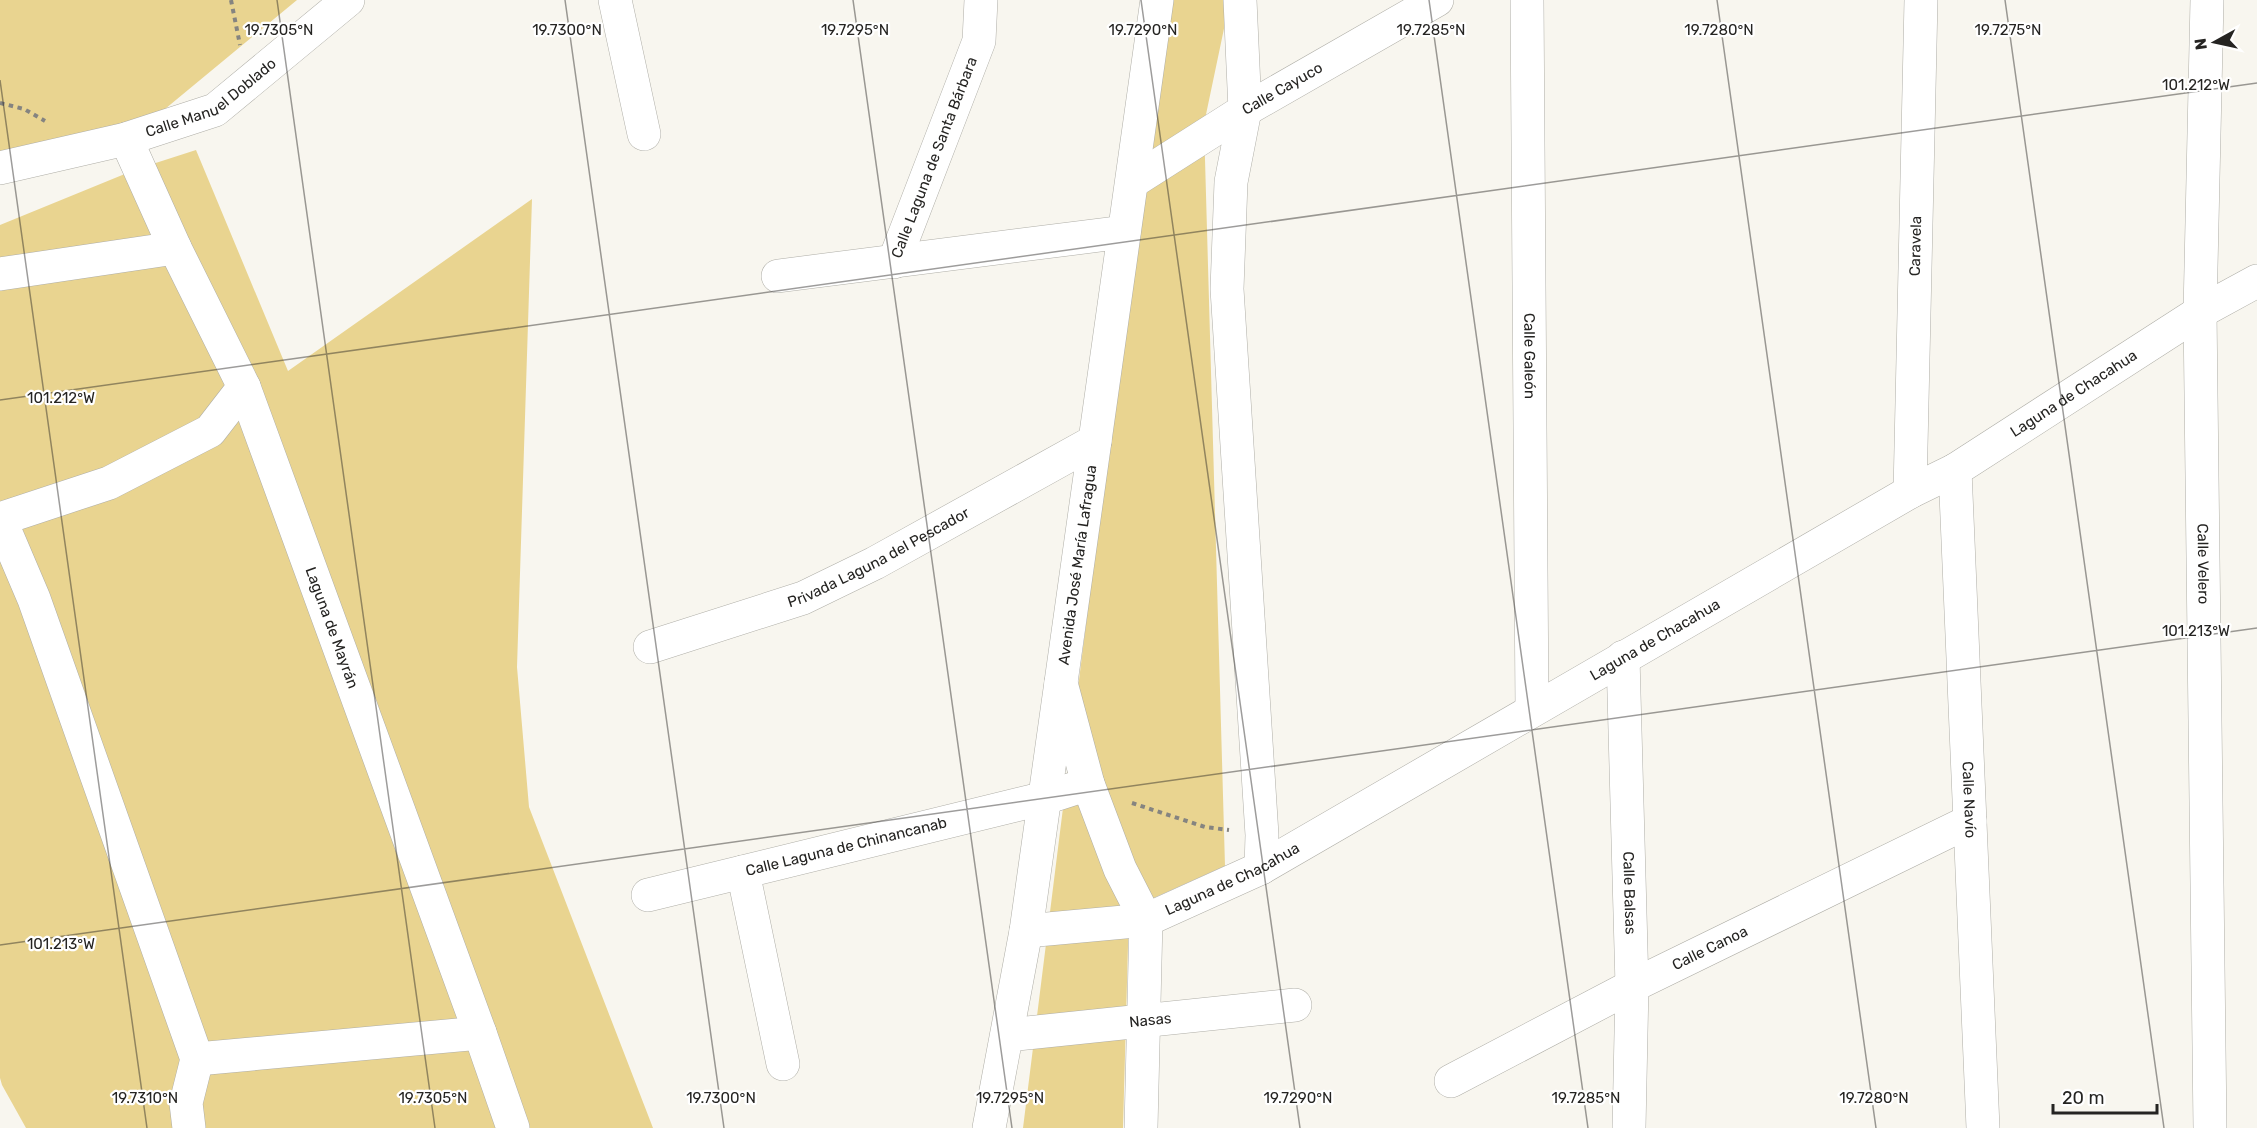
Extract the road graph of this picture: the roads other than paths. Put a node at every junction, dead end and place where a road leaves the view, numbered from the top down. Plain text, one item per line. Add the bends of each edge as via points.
1 (348, 0) edge
2 (615, 0) edge
3 (981, 0) edge
4 (1157, 0) edge
5 (1240, 0) edge
6 (1437, 0) edge
7 (1527, 0) edge
8 (1921, 0) edge
9 (2207, 0) edge
10 (1245, 110) junction
11 (644, 134) dead end
12 (126, 139) junction
13 (0, 168) edge
14 (1132, 182) junction
15 (1124, 232) junction
16 (175, 248) junction
17 (894, 262) junction
18 (0, 274) edge
19 (778, 276) dead end
20 (2257, 281) edge
21 (2200, 312) junction
22 (244, 387) junction
23 (1095, 441) junction
24 (1954, 470) junction
25 (1910, 492) junction
26 (0, 519) edge
27 (650, 647) dead end
28 (1623, 657) junction
29 (1061, 683) junction
30 (1532, 710) junction
31 (1088, 784) junction
32 (1045, 798) junction
33 (1970, 821) junction
34 (1261, 867) junction
35 (743, 872) junction
36 (648, 895) dead end
37 (1146, 920) junction
38 (1026, 931) junction
39 (1632, 986) junction
40 (1295, 1005) dead end
41 (1144, 1020) junction
42 (480, 1033) junction
43 (1007, 1035) junction
44 (197, 1059) junction
45 (783, 1064) dead end
46 (1451, 1081) dead end
47 (189, 1128) edge
48 (513, 1128) edge
49 (989, 1128) edge
50 (1141, 1128) edge
51 (1629, 1128) edge
52 (1982, 1128) edge
53 (2210, 1128) edge

1 - 12 street, Calle Manuel Doblado via 215,110
2 - 11 street
3 - 17 street, Calle Laguna de Santa Bárbara via 979,41
4 - 14 street, Avenida José María Lafragua
5 - 10 street
6 - 10 street, Calle Cayuco
7 - 30 street, Calle Galeón
8 - 25 street, Caravela
9 - 21 street, Calle Velero
10 - 14 street, Calle Cayuco
10 - 34 street via 1231,182 1227,288
12 - 13 street, Calle Manuel Doblado
12 - 16 street, Laguna de Mayrán
14 - 15 street, Avenida José María Lafragua
15 - 17 street, Calle Laguna de Santa Bárbara
15 - 23 street, Avenida José María Lafragua
16 - 18 street
16 - 22 street, Laguna de Mayrán
17 - 19 street
20 - 21 street, Laguna de Chacahua
21 - 24 street, Laguna de Chacahua
21 - 53 street, Calle Velero
22 - 26 street via 210,431 108,483
22 - 42 street, Laguna de Mayrán
23 - 27 street, Privada Laguna del Pescador via 803,598
23 - 29 street, Avenida José María Lafragua
24 - 25 street, Laguna de Chacahua
24 - 33 street, Calle Navío
25 - 28 street, Laguna de Chacahua
26 - 44 street via 34,599
28 - 30 street, Laguna de Chacahua
28 - 39 street, Calle Balsas
29 - 31 street
29 - 32 street, Avenida José María Lafragua
30 - 34 street, Laguna de Chacahua
31 - 32 street, Calle Laguna de Chinancanab
31 - 37 street via 1120,869
32 - 35 street, Calle Laguna de Chinancanab
32 - 38 street, Avenida José María Lafragua
33 - 39 street, Calle Canoa
33 - 52 street, Calle Navío
34 - 37 street, Laguna de Chacahua
35 - 36 street, Calle Laguna de Chinancanab
35 - 45 street
37 - 38 street, Laguna de Chacahua
37 - 41 street
38 - 43 street, Avenida José María Lafragua
39 - 46 street, Calle Canoa
39 - 51 street, Calle Balsas
40 - 41 street, Nasas
41 - 43 street, Nasas
41 - 50 street
42 - 44 street
42 - 48 street, Laguna de Mayrán
43 - 49 street, Avenida José María Lafragua
44 - 47 street via 186,1103

